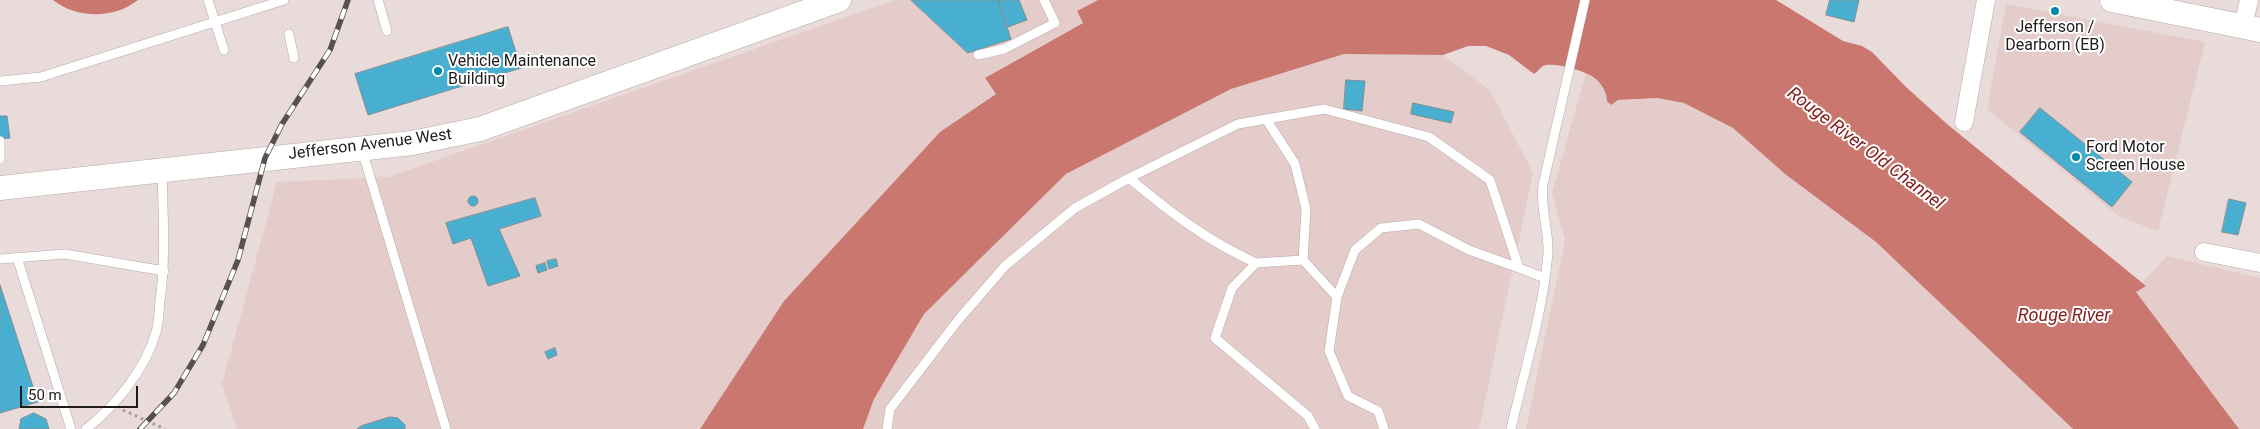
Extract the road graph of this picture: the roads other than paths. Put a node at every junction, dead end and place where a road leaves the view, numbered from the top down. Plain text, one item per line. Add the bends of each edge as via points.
1 (208, 0) edge
2 (284, 0) edge
3 (378, 0) edge
4 (839, 0) edge
5 (1044, 0) edge
6 (1585, 0) edge
7 (1986, 0) edge
8 (2112, 0) edge
9 (2249, 0) edge
10 (214, 21) junction
11 (2251, 28) edge
12 (387, 31) dead end
13 (289, 34) dead end
14 (224, 50) dead end
15 (978, 55) dead end
16 (294, 58) dead end
17 (0, 81) edge
18 (1266, 119) junction
19 (1964, 122) dead end
20 (0, 141) edge
21 (361, 148) junction
22 (0, 159) edge
23 (162, 170) junction
24 (1130, 178) junction
25 (0, 188) edge
26 (2204, 252) dead end
27 (17, 257) junction
28 (0, 259) edge
29 (1303, 260) junction
30 (1256, 263) junction
31 (2260, 263) edge
32 (1519, 268) junction
33 (164, 271) junction
34 (1545, 278) junction
35 (1337, 297) junction
36 (71, 429) edge
37 (86, 429) edge
38 (446, 429) edge
39 (887, 429) edge
40 (1315, 429) edge
41 (1384, 429) edge
42 (1511, 429) edge

1 - 10 lane
2 - 10 lane
3 - 12 lane
4 - 21 main road, Jefferson Avenue West via 480,129 412,143
5 - 15 lane via 1055,23 1004,49
6 - 34 lane via 1541,200 1548,228
7 - 19 street
8 - 11 main road
9 - 11 street
10 - 14 lane
10 - 17 lane via 41,77
13 - 16 lane
18 - 24 lane via 1238,124
18 - 29 lane via 1295,164 1306,210
18 - 32 lane via 1324,109 1429,137 1490,180
20 - 22 lane
21 - 23 main road, Jefferson Avenue West
21 - 38 lane
23 - 25 main road, Jefferson Avenue West
23 - 33 lane
24 - 30 lane via 1170,212 1220,247
24 - 39 lane via 1075,208 1005,266 959,319 890,409
26 - 31 street
27 - 28 lane
27 - 33 lane via 65,254
27 - 36 lane
29 - 30 lane
29 - 35 lane
30 - 40 lane via 1232,288 1215,338 1308,416
32 - 34 lane
32 - 35 lane via 1469,250 1419,224 1381,228 1355,250
33 - 37 lane via 156,331 149,351 113,405
34 - 42 lane
35 - 41 lane via 1329,351 1348,396 1378,411

